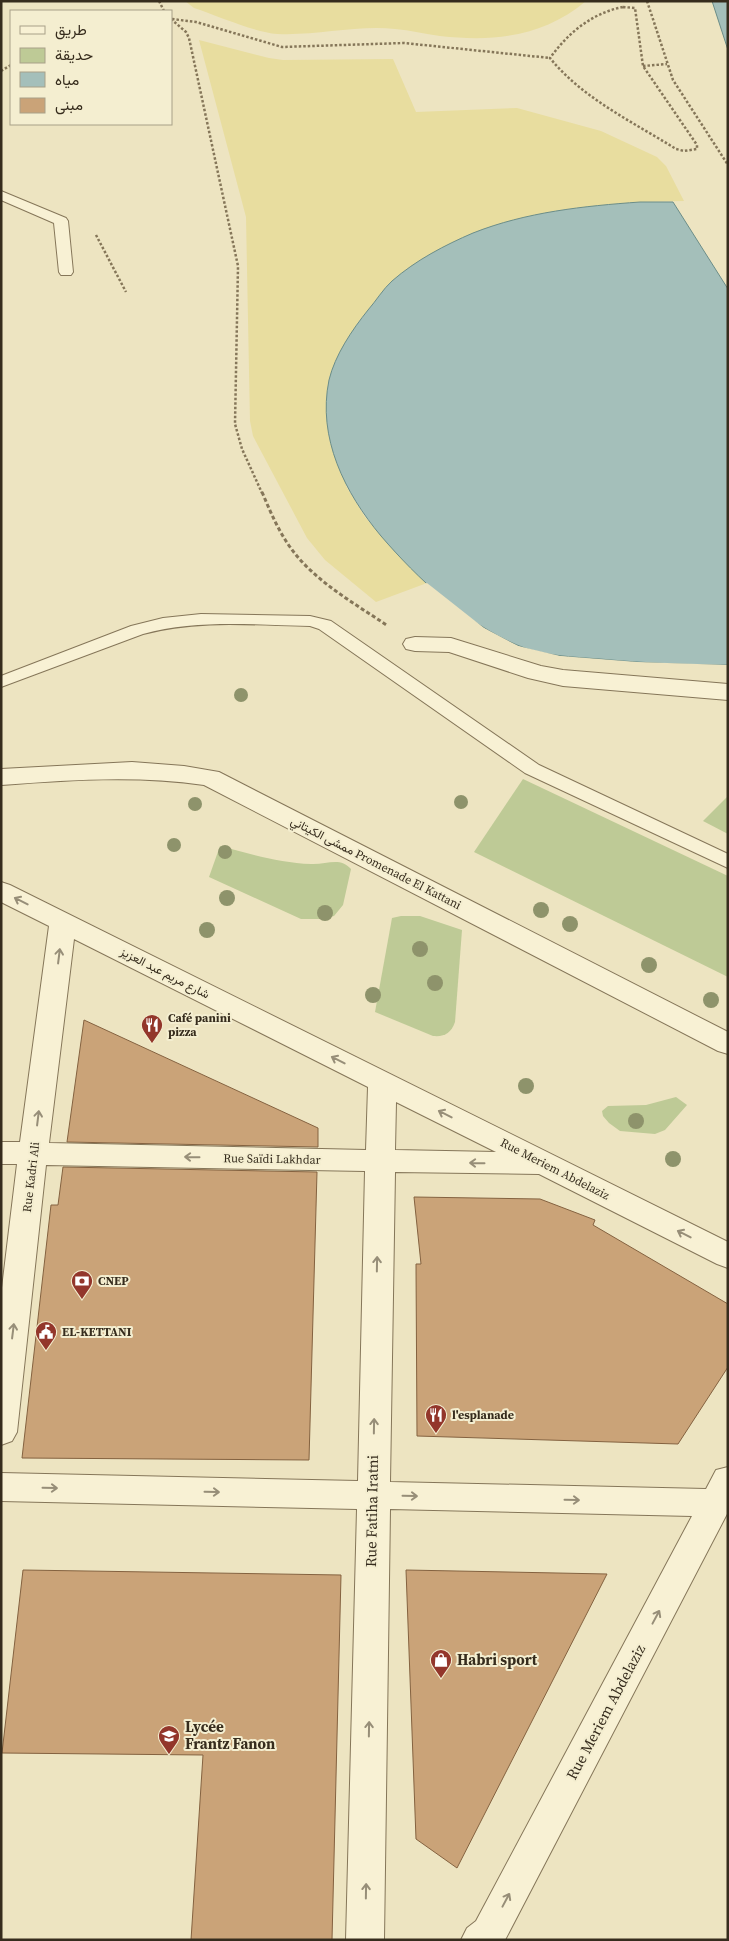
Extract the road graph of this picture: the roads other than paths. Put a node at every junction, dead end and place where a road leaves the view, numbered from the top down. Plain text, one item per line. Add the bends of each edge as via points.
1 (1, 195) edge
2 (66, 272) dead end
3 (415, 644) road end
4 (1, 682) edge
5 (728, 692) edge
6 (1, 777) edge
7 (728, 862) edge
8 (1, 892) edge
9 (63, 923) junction
10 (728, 1044) edge
11 (382, 1082) junction
12 (1, 1154) edge
13 (33, 1154) junction
14 (380, 1161) junction
15 (544, 1164) junction
16 (728, 1256) edge
17 (1, 1432) edge
18 (1, 1487) edge
19 (722, 1492) edge
20 (373, 1495) junction
21 (487, 1937) edge
22 (365, 1940) edge

1 - 2 lane via 61,221
3 - 5 street via 451,645 537,673 563,678
4 - 7 lane via 163,623 310,621 325,625 532,769
6 - 10 street, ممشى الكيتاني Promenade El Kattani via 143,770 182,772 210,778
9 -> 8 street, شارع مريم عبد العزيز
11 -> 9 street, شارع مريم عبد العزيز
13 -> 9 street, Rue Kadri Ali
11 - 14 street, Rue Fatiha Iratni
15 -> 11 street, Rue Meriem Abdelaziz
12 - 13 street, Rue Saïdi Lakhdar
14 -> 13 street, Rue Saïdi Lakhdar
17 -> 13 street, Rue Kadri Ali
15 -> 14 street, Rue Saïdi Lakhdar
20 -> 14 street, Rue Fatiha Iratni
16 -> 15 street, Rue Meriem Abdelaziz
18 -> 20 street
20 -> 19 street
21 -> 19 street, Rue Meriem Abdelaziz
22 -> 20 street, Rue Fatiha Iratni

